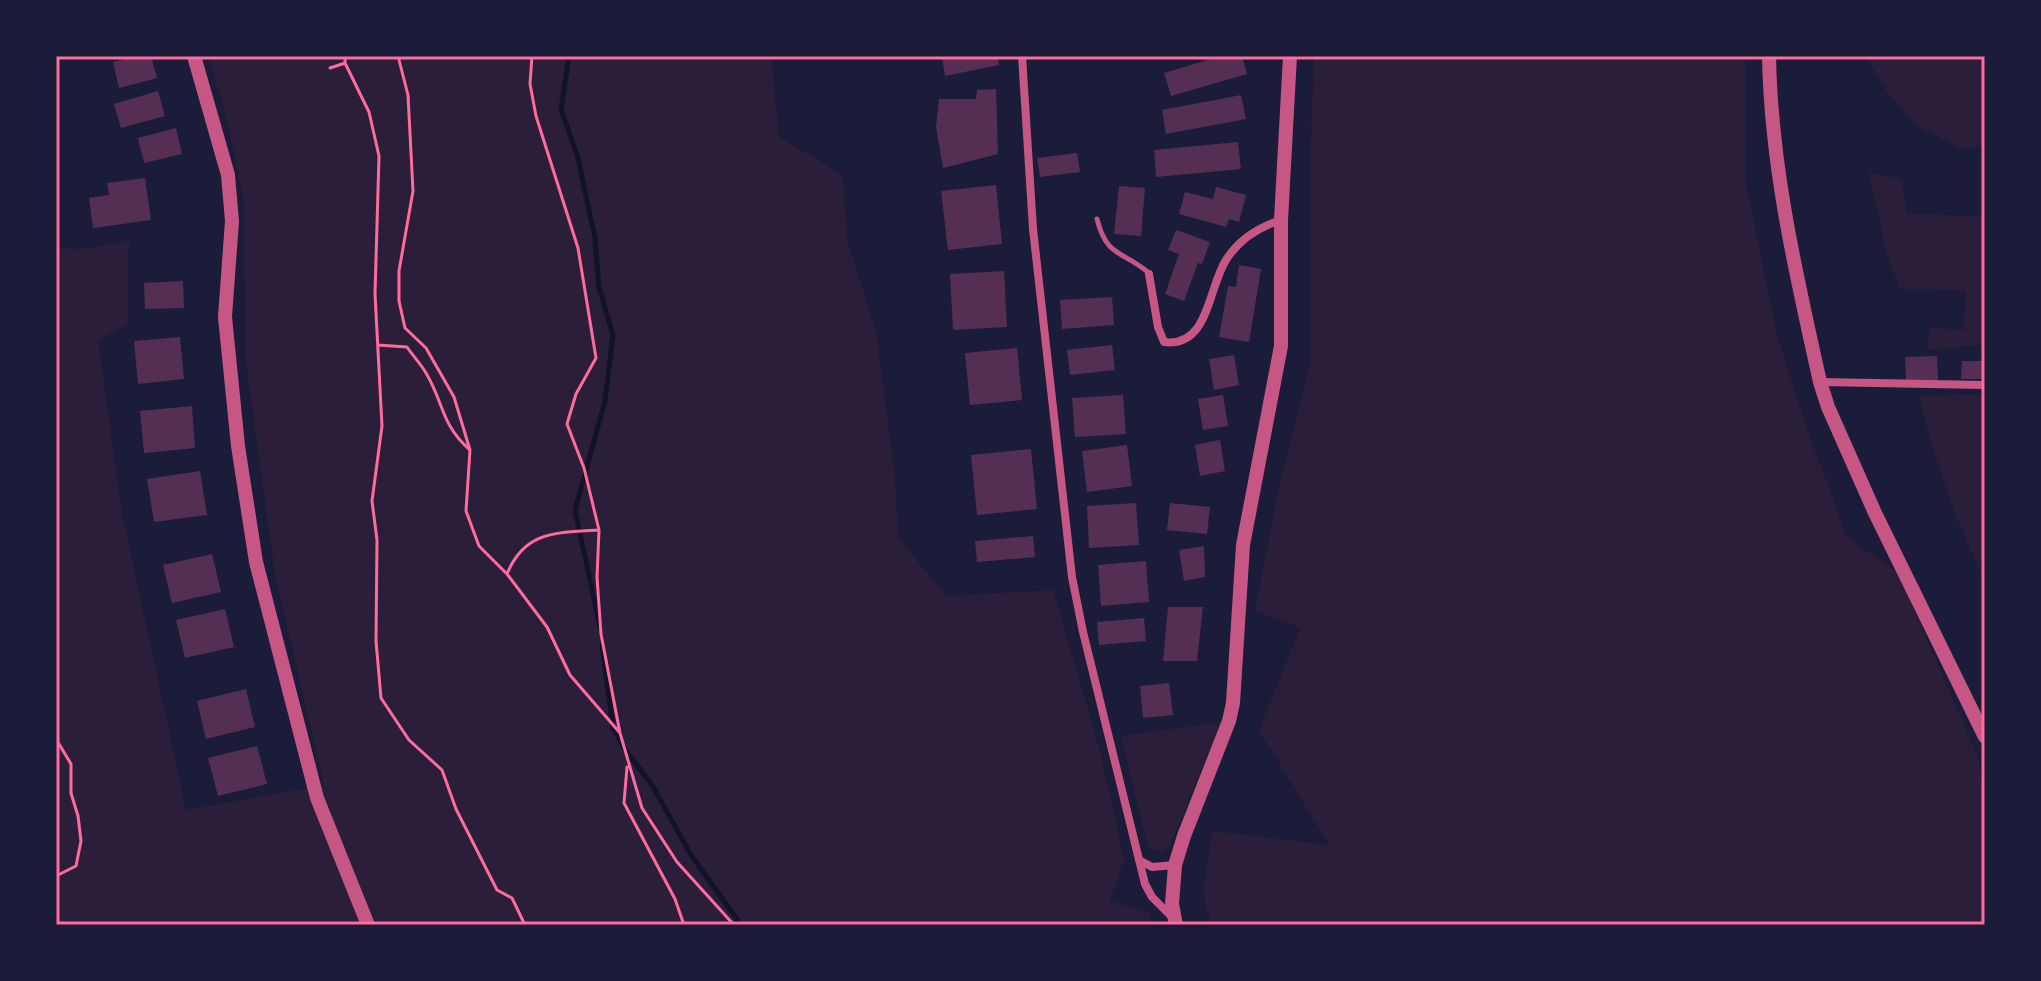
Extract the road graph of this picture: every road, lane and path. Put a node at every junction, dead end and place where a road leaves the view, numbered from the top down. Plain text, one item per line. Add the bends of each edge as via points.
1 (194, 56) edge
2 (345, 56) edge
3 (398, 56) edge
4 (532, 56) edge
5 (1022, 56) edge
6 (1290, 56) edge
7 (1769, 56) edge
8 (345, 63) junction
9 (330, 68) dead end
10 (1097, 219) dead end
11 (1281, 220) junction
12 (1149, 274) joint
13 (377, 344) junction
14 (1820, 382) junction
15 (1985, 385) edge
16 (470, 450) junction
17 (599, 530) junction
18 (507, 574) junction
19 (620, 733) junction
20 (1985, 737) edge
21 (56, 739) edge
22 (627, 765) junction
23 (1139, 859) junction
24 (1175, 865) junction
25 (56, 876) edge
26 (1176, 922) edge
27 (368, 925) edge
28 (525, 925) edge
29 (684, 925) edge
30 (734, 925) edge

1 - 27 street via 228,175 232,221 225,317 256,562 317,798
2 - 8 path
3 - 16 path via 408,95 413,191 399,301 405,328 426,348 454,397
4 - 17 path via 536,116 578,248 596,358 567,424
5 - 23 street via 1033,229 1072,577
6 - 11 street
7 - 14 street via 1785,215
8 - 9 path
8 - 13 path via 369,112 379,156
10 - 12 lane via 1112,250
11 - 12 street via 1262,226 1226,260 1199,328 1189,339 1164,342
11 - 24 street via 1281,346 1243,545 1233,703
13 - 16 path via 407,347 426,371 445,420
13 - 28 path via 382,426 372,501 381,698 409,740 442,770 497,890 512,898
14 - 15 street
14 - 20 street via 1869,499
16 - 18 path via 466,511 479,546
17 - 18 path via 543,534 512,561
17 - 19 path via 601,634
18 - 19 path via 547,627 570,675
19 - 22 path
21 - 25 path via 71,764 81,841 76,866
22 - 29 path via 624,803
22 - 30 path via 642,808 658,833
23 - 24 street via 1152,867
23 - 26 street via 1152,897
24 - 26 street

